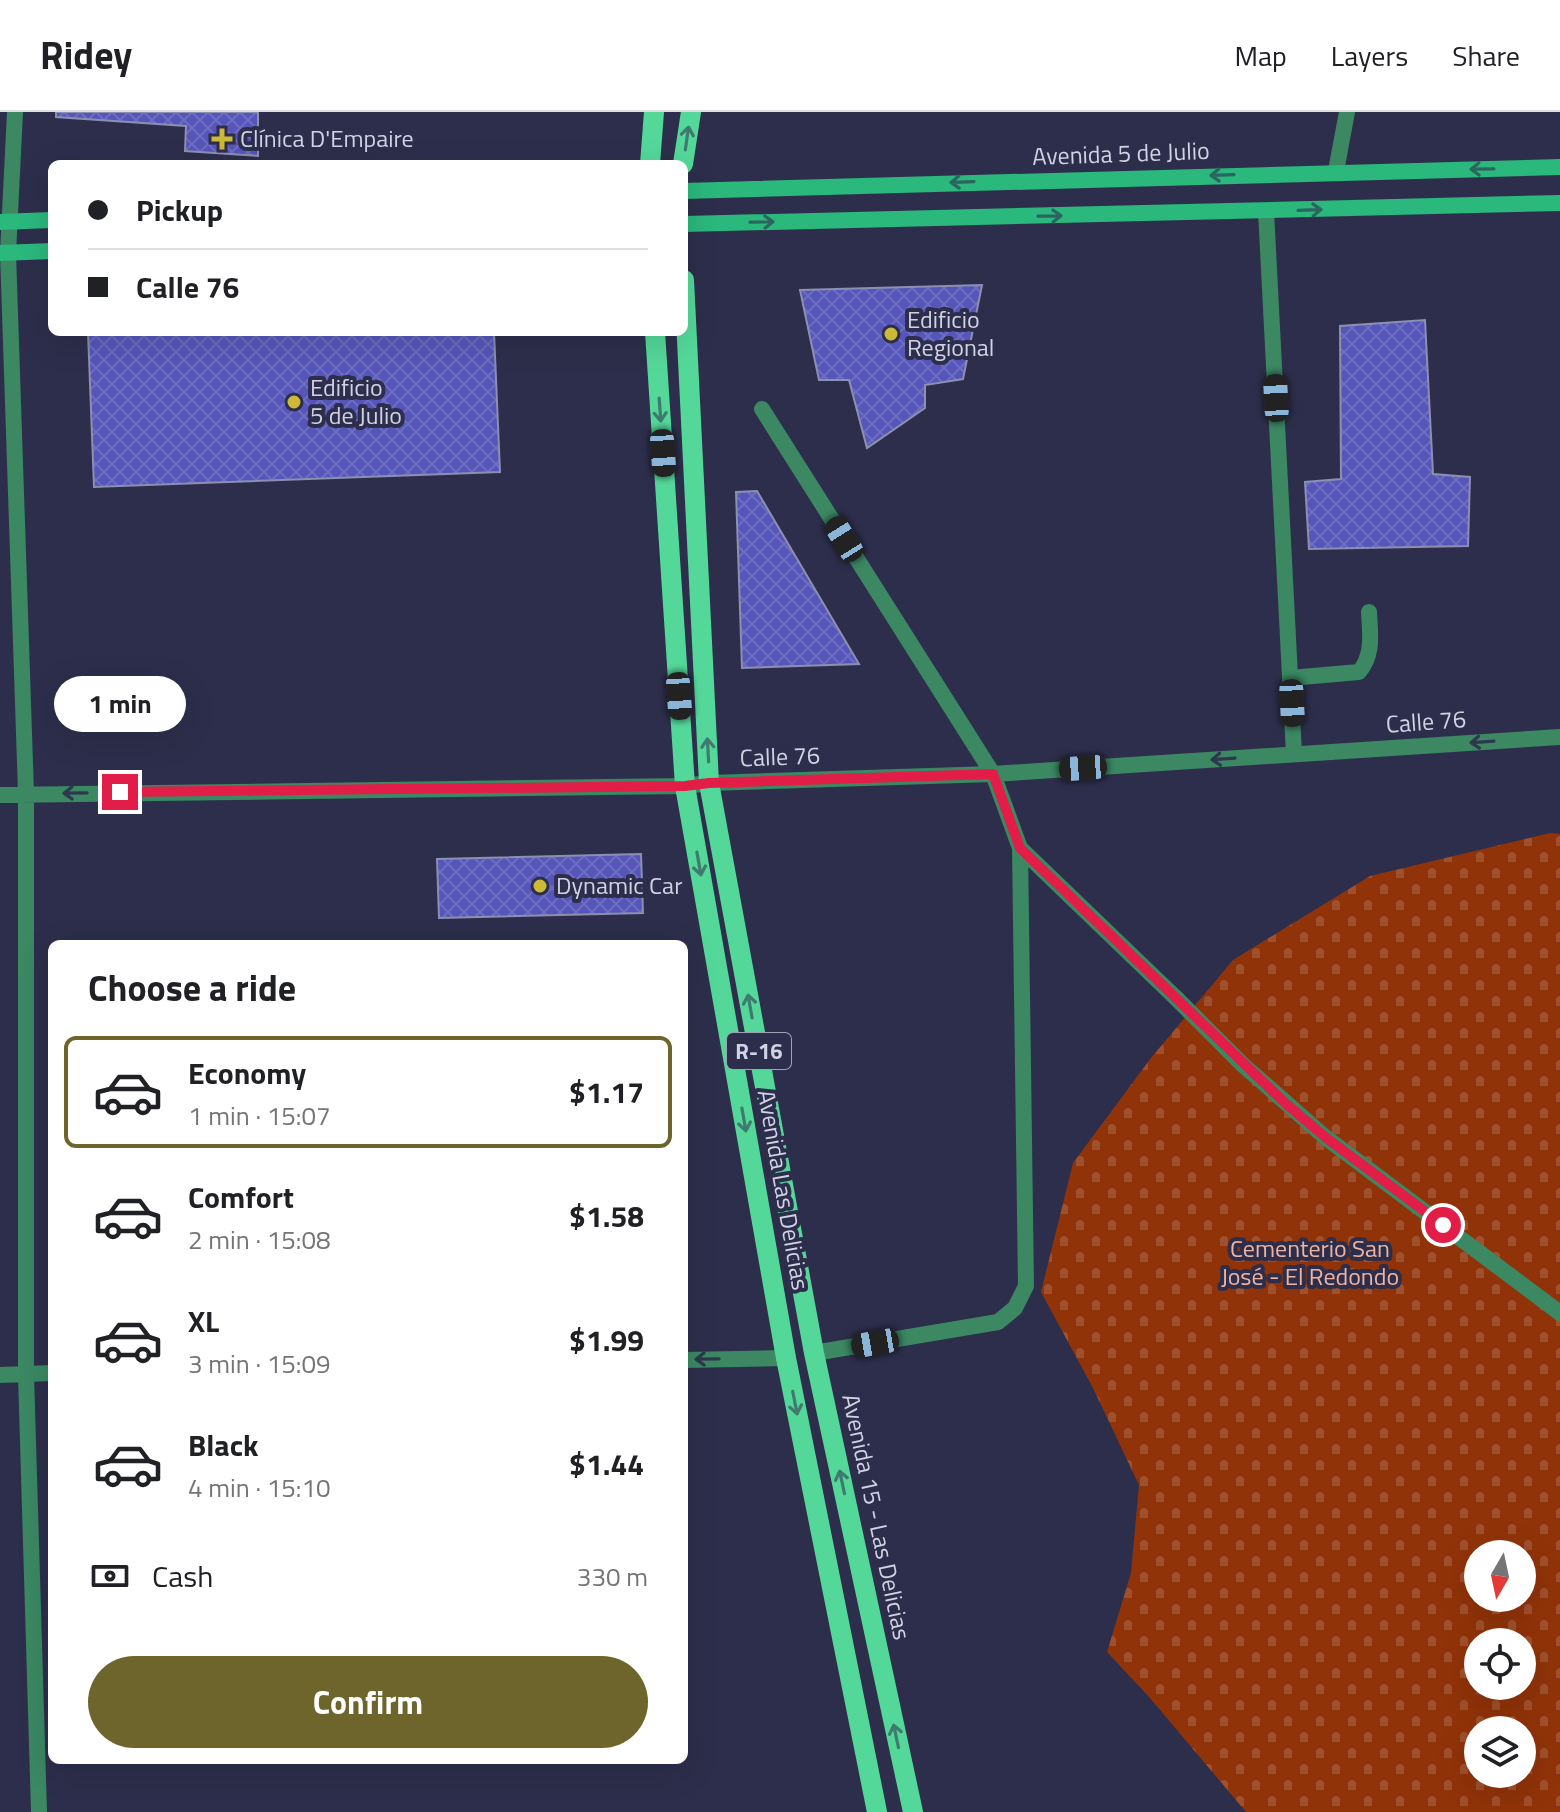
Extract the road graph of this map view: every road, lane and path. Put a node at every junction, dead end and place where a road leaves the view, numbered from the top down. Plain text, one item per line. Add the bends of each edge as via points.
1 (15, 112) edge
2 (654, 112) edge
3 (691, 112) edge
4 (1347, 112) edge
5 (650, 160) edge
6 (684, 160) edge
7 (1560, 167) edge
8 (1336, 171) junction
9 (688, 191) edge
10 (1560, 203) edge
11 (1266, 211) junction
12 (48, 220) edge
13 (4, 222) edge
14 (688, 224) edge
15 (48, 251) edge
16 (4, 253) edge
17 (655, 336) edge
18 (687, 336) edge
19 (762, 409) dead end
20 (1369, 612) dead end
21 (1290, 678) junction
22 (1560, 737) edge
23 (1294, 754) junction
24 (993, 774) junction
25 (709, 783) junction
26 (685, 786) junction
27 (26, 793) junction
28 (0, 795) edge
29 (1020, 848) junction
30 (1560, 1313) edge
31 (814, 1353) junction
32 (786, 1358) junction
33 (688, 1360) edge
34 (48, 1373) edge
35 (26, 1374) junction
36 (0, 1375) edge
37 (39, 1812) edge
38 (877, 1812) edge
39 (913, 1812) edge

1 - 13 street
2 - 5 main road
6 -> 3 main road
4 - 8 street
7 -> 8 main road, Avenida 5 de Julio
8 -> 9 main road, Avenida 5 de Julio
11 -> 10 main road
14 -> 11 main road
11 - 21 street
12 - 13 main road
13 - 16 street
15 - 16 main road
16 - 27 street
17 -> 26 main road, Avenida Las Delicias / R-16
25 -> 18 main road, Avenida 15 - Las Delicias / R-16
19 - 24 street
20 - 21 street via 1370,652 1359,672
21 - 23 street
22 -> 23 street, Calle 76
23 -> 24 street, Calle 76
24 - 25 street, Calle 76
24 - 29 street
25 - 26 street, Calle 76
31 -> 25 main road, Avenida 15 - Las Delicias / R-16
26 -> 27 street, Calle 76
26 -> 32 main road, Avenida Las Delicias / R-16
27 - 28 street, Calle 76
27 - 35 street
29 - 30 street via 1243,1065 1325,1137
29 - 31 street via 1026,1286 1015,1308 998,1322
39 -> 31 main road, Avenida 15 - Las Delicias / R-16
32 -> 33 street
32 -> 38 main road, Avenida Las Delicias / R-16
34 - 35 street
35 - 36 street
35 - 37 street

